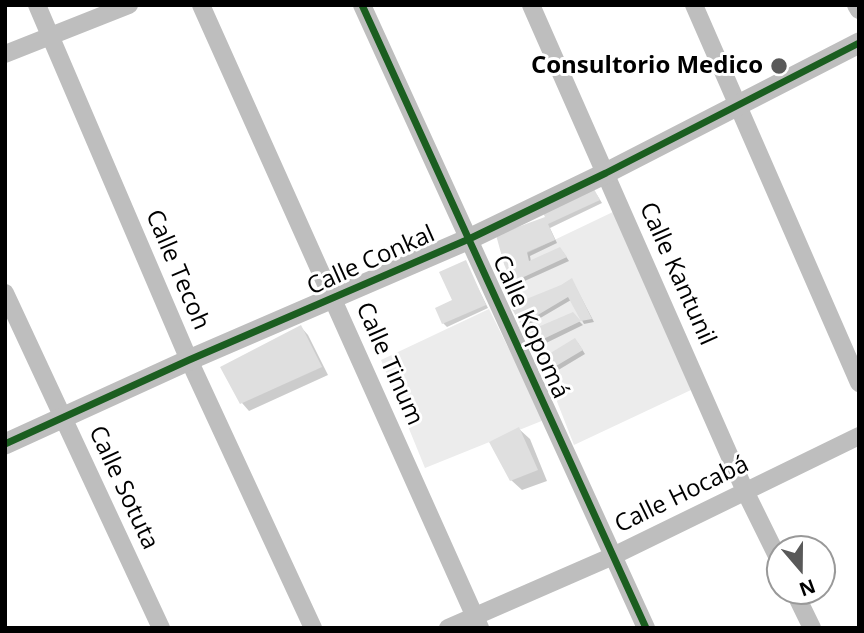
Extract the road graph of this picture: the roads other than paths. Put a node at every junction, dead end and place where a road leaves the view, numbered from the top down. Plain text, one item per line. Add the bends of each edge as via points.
1 (37, 5) edge
2 (129, 5) edge
3 (201, 5) edge
4 (362, 5) edge
5 (531, 5) edge
6 (694, 5) edge
7 (856, 5) edge
8 (859, 10) edge
9 (50, 34) junction
10 (859, 43) edge
11 (5, 54) edge
12 (739, 103) junction
13 (606, 173) junction
14 (469, 239) junction
15 (5, 293) edge
16 (333, 299) junction
17 (189, 360) junction
18 (859, 383) edge
19 (62, 417) junction
20 (859, 436) edge
21 (5, 444) edge
22 (745, 491) junction
23 (767, 535) edge
24 (613, 556) junction
25 (801, 605) edge
26 (477, 621) edge
27 (161, 628) edge
28 (313, 628) edge
29 (448, 628) edge
30 (646, 628) edge
31 (812, 628) edge

1 - 9 street, Calle Tecoh
2 - 9 street
3 - 16 street, Calle Tinum
4 - 14 street, Calle Kopomá
5 - 13 street, Calle Kantunil
6 - 12 street
7 - 8 street
9 - 11 street
9 - 17 street, Calle Tecoh
10 - 12 street, Calle Conkal
12 - 13 street, Calle Conkal
12 - 18 street
13 - 14 street, Calle Conkal
13 - 22 street, Calle Kantunil
14 - 16 street, Calle Conkal
14 - 24 street, Calle Kopomá
15 - 19 street, Calle Sotuta
16 - 17 street, Calle Conkal
16 - 26 street, Calle Tinum
17 - 19 street, Calle Conkal
17 - 28 street, Calle Tecoh
19 - 21 street, Calle Conkal
19 - 27 street, Calle Sotuta
20 - 22 street, Calle Hocabá
22 - 23 street, Calle Kantunil
22 - 24 street, Calle Hocabá
24 - 26 street, Calle Hocabá
24 - 30 street, Calle Kopomá
25 - 31 street
26 - 29 street, Calle Hocabá

